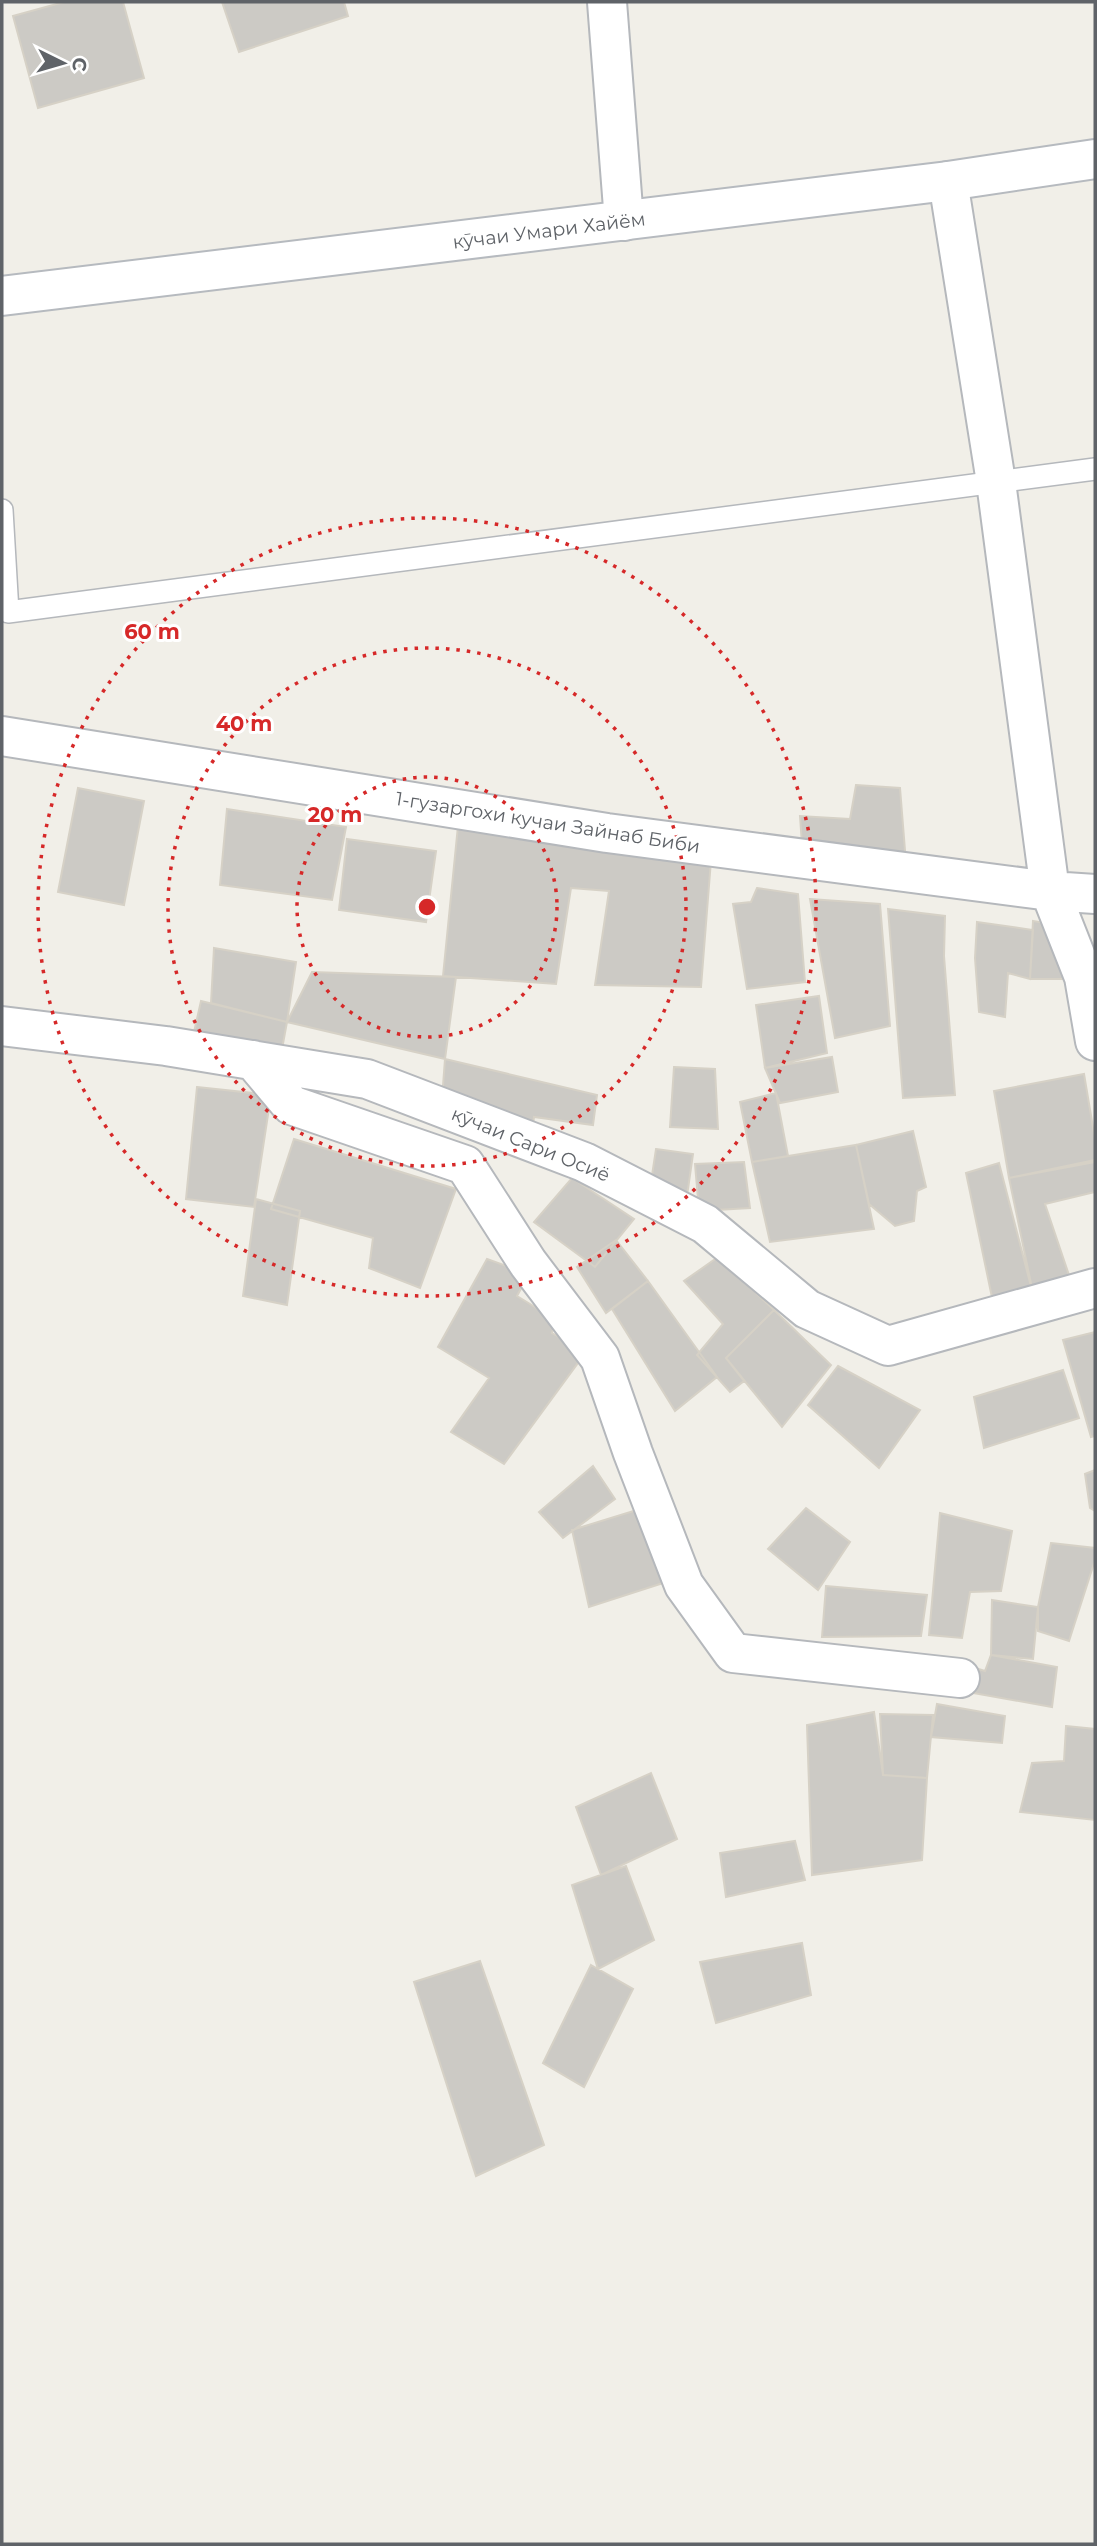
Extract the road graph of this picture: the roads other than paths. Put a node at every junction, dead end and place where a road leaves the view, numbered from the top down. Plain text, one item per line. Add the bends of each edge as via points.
1 (607, 2) edge
2 (1095, 159) edge
3 (948, 181) junction
4 (624, 221) junction
5 (2, 296) edge
6 (1095, 469) edge
7 (996, 482) junction
8 (2, 510) edge
9 (2, 736) edge
10 (1050, 891) junction
11 (1095, 894) edge
12 (2, 1026) edge
13 (1095, 1041) edge
14 (253, 1060) junction
15 (1095, 1288) edge
16 (960, 1678) dead end

1 - 4 street
2 - 3 street, кӯчаи Умари Хайём
3 - 4 street, кӯчаи Умари Хайём
3 - 7 street
4 - 5 street, кӯчаи Умари Хайём
6 - 7 lane
7 - 8 lane via 8,612
7 - 10 street
9 - 10 street, 1-гузаргохи кучаи Зайнаб Биби via 607,833
10 - 11 street, 1-гузаргохи кучаи Зайнаб Биби
10 - 13 street via 1084,977
12 - 14 street, кӯчаи Сари Осиё
14 - 15 street, кӯчаи Сари Осиё via 367,1079 584,1161 705,1224 807,1309 888,1346
14 - 16 street via 292,1105 465,1165 528,1263 600,1357 684,1585 733,1653

